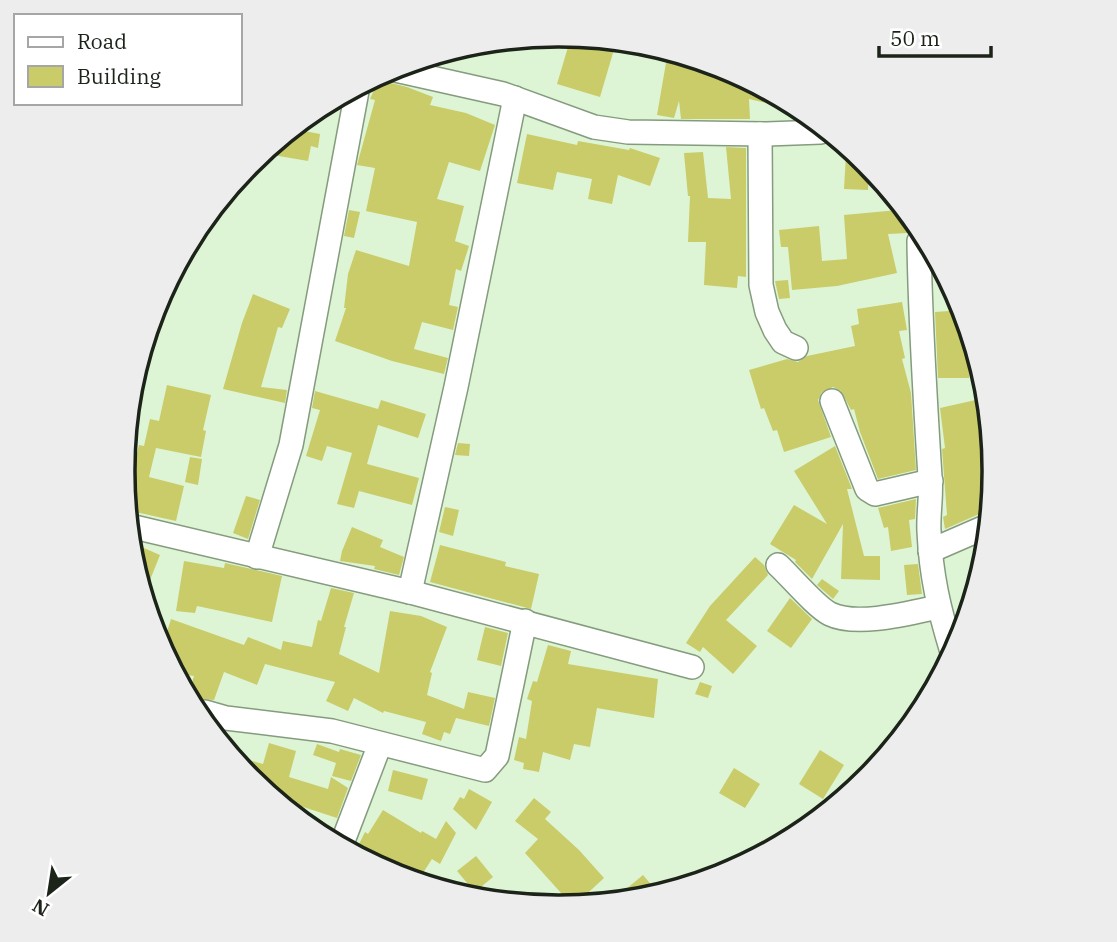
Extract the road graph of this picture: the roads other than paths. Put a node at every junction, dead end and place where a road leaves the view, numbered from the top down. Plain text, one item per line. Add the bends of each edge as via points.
1 (412, 74) edge
2 (515, 98) junction
3 (355, 99) edge
4 (812, 132) edge
5 (760, 134) junction
6 (928, 270) edge
7 (796, 348) dead end
8 (832, 401) dead end
9 (931, 481) junction
10 (138, 528) edge
11 (978, 530) edge
12 (930, 551) junction
13 (257, 557) junction
14 (778, 565) dead end
15 (410, 592) junction
16 (938, 607) junction
17 (524, 621) junction
18 (948, 638) edge
19 (692, 667) dead end
20 (217, 721) edge
21 (380, 744) junction
22 (345, 837) edge

1 - 2 street
2 - 5 street via 594,127 628,132
2 - 15 street
3 - 13 street via 291,445
4 - 5 street
5 - 7 street via 761,285 775,330 783,342
6 - 9 street
8 - 9 street via 867,489 875,494
9 - 12 street
10 - 13 street
11 - 12 street
12 - 16 street
13 - 15 street
14 - 16 street via 829,614 847,619
15 - 17 street
16 - 18 street
17 - 19 street
17 - 21 street via 496,756 485,770
20 - 21 street via 332,731
21 - 22 street

